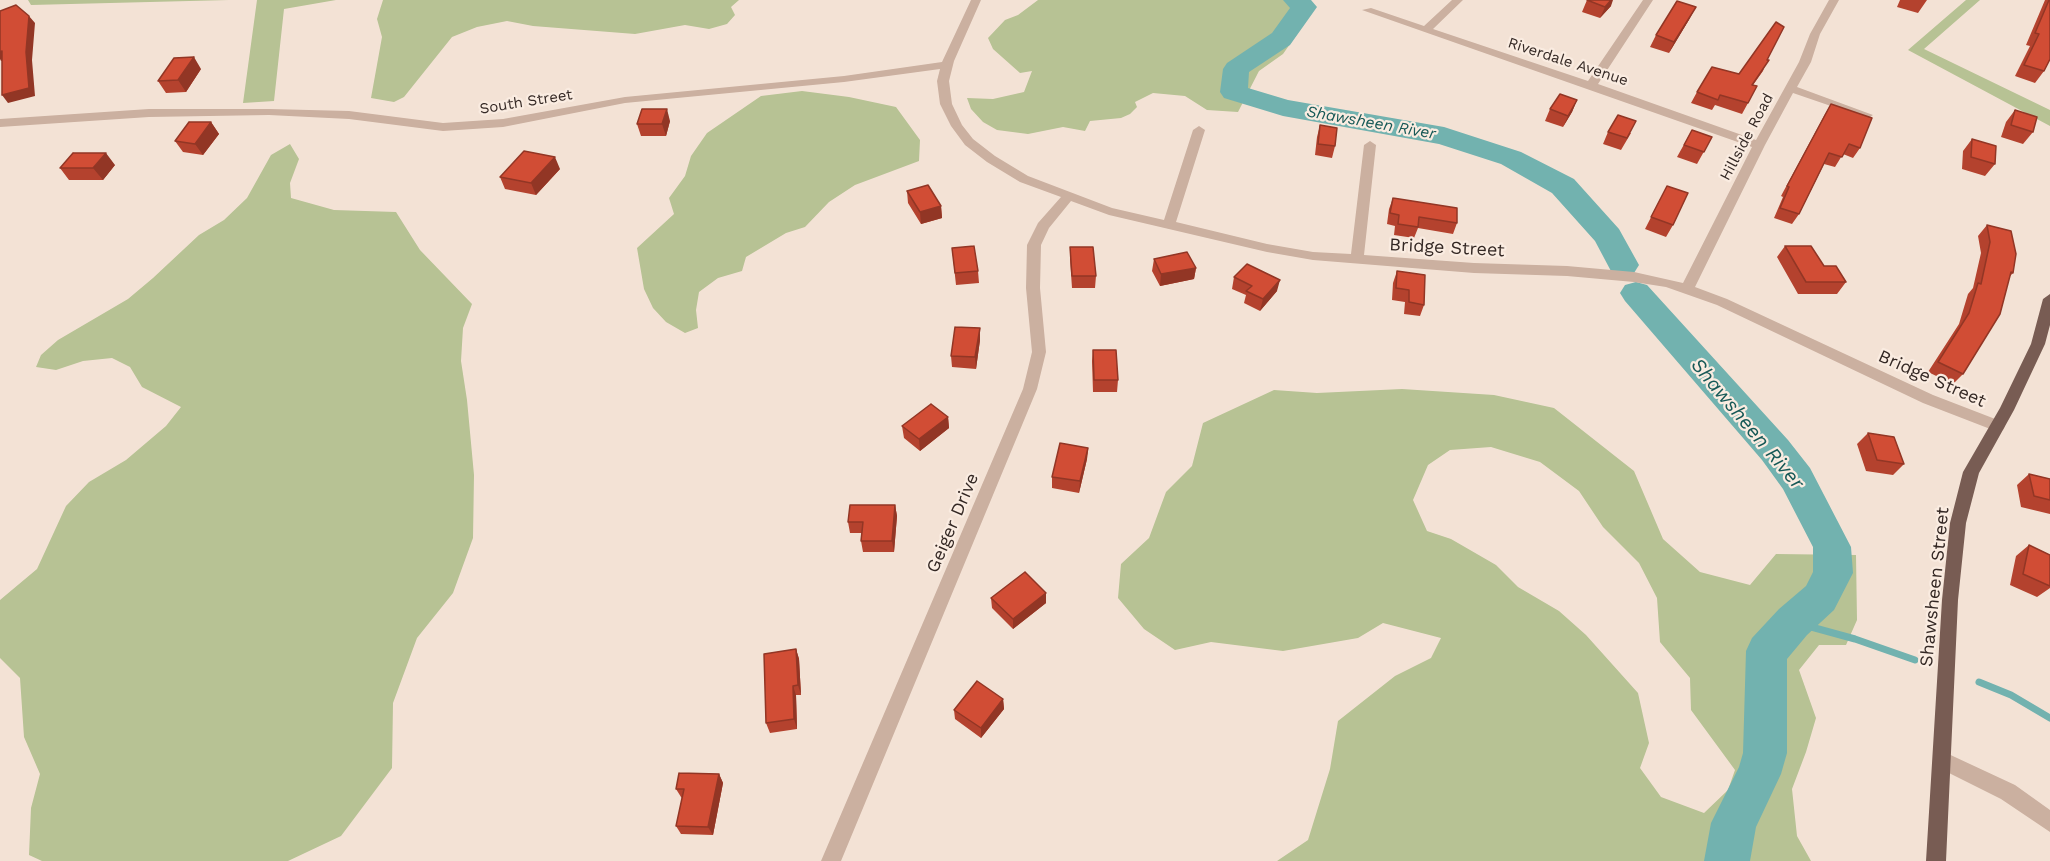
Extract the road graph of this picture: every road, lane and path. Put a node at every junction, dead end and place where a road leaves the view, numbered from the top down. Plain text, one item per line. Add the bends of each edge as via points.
1 (976, 0) edge
2 (1458, 0) edge
3 (1648, 0) edge
4 (1834, 0) edge
5 (1367, 10) dead end
6 (1426, 30) junction
7 (946, 65) junction
8 (1592, 85) junction
9 (1790, 88) junction
10 (1867, 115) edge
11 (0, 123) edge
12 (1199, 130) dead end
13 (1370, 145) dead end
14 (1759, 145) junction
15 (1068, 197) junction
16 (1169, 225) junction
17 (1358, 260) junction
18 (1687, 289) junction
19 (2050, 299) edge
20 (2045, 338) edge
21 (1998, 426) junction
22 (1942, 760) junction
23 (2050, 822) edge
24 (831, 861) edge
25 (1936, 861) edge

1 - 7 street
2 - 6 street
3 - 8 street
4 - 9 street, Hillside Road
5 - 6 street, Riverdale Avenue
6 - 8 street, Riverdale Avenue
7 - 11 street, South Street via 625,100 479,125 443,127 349,115 269,112 149,113
7 - 15 street, Bridge Street via 946,104 969,142 1024,179
8 - 14 street, Riverdale Avenue
9 - 10 street
9 - 14 street, Hillside Road
12 - 16 street
13 - 17 street
14 - 18 street, Hillside Road
15 - 16 street, Bridge Street
15 - 24 street, Geiger Drive via 1043,226 1034,245 1039,352 1030,388
16 - 17 street, Bridge Street via 1267,248
17 - 18 street, Bridge Street via 1568,271 1635,277
18 - 21 street, Bridge Street via 1937,403
19 - 20 main road, Shawsheen Street
20 - 21 main road, Shawsheen Street
21 - 22 main road, Shawsheen Street via 1971,472 1958,523
22 - 23 street via 2008,792
22 - 25 main road, Shawsheen Street

